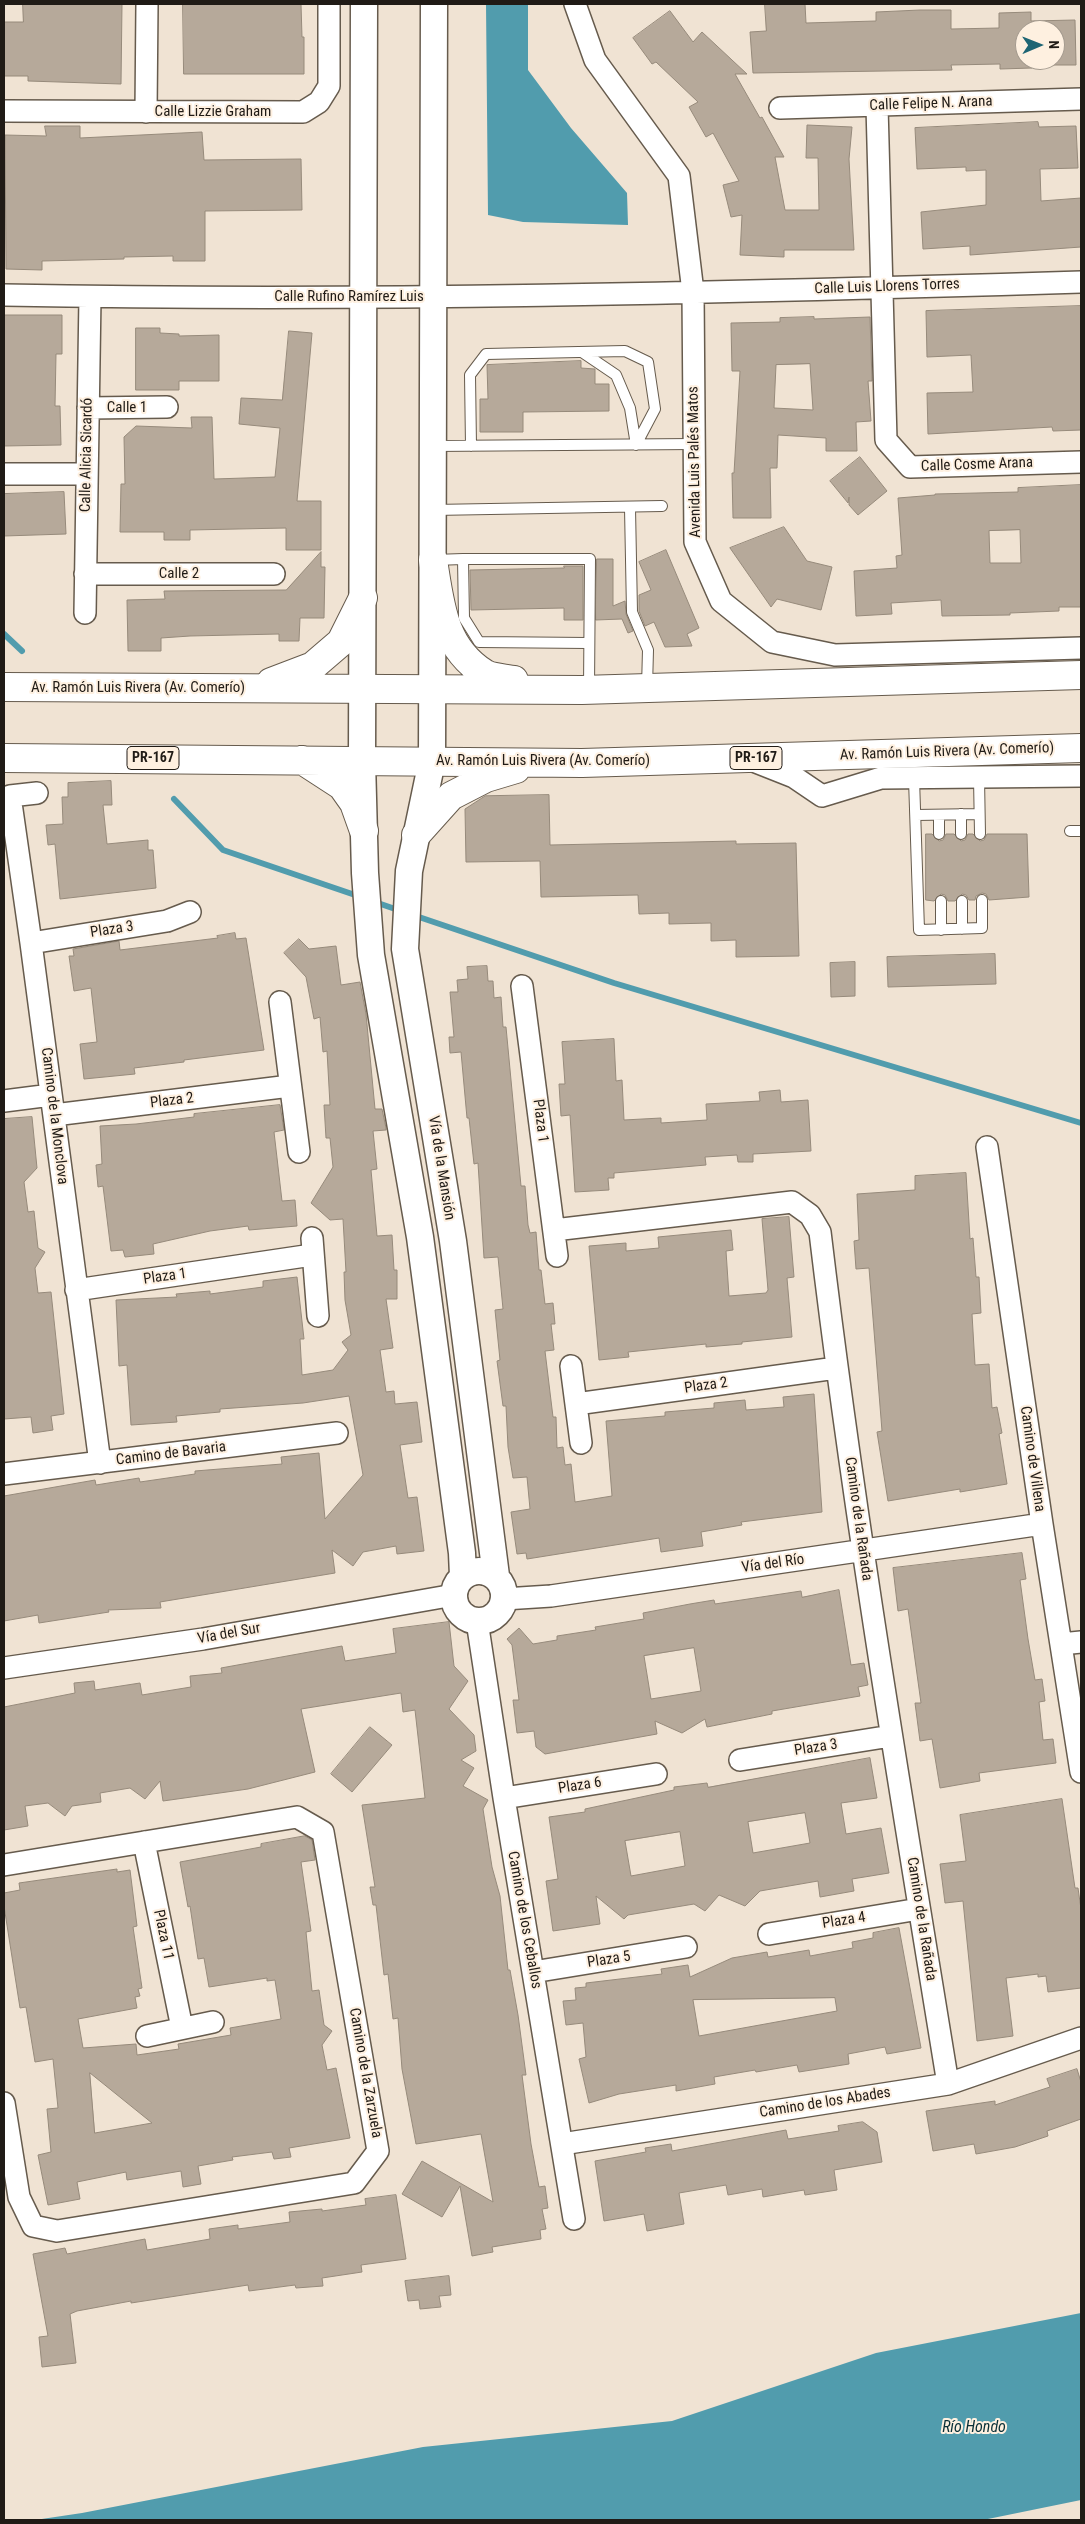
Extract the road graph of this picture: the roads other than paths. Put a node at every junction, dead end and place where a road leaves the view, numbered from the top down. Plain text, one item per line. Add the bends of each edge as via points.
1 (147, 4) edge
2 (329, 4) edge
3 (364, 4) edge
4 (434, 4) edge
5 (575, 4) edge
6 (1081, 99) edge
7 (878, 106) junction
8 (780, 108) dead end
9 (4, 111) edge
10 (146, 112) junction
11 (1081, 282) edge
12 (882, 288) junction
13 (694, 292) junction
14 (4, 295) edge
15 (433, 296) junction
16 (90, 297) junction
17 (364, 297) junction
18 (581, 352) junction
19 (167, 407) dead end
20 (88, 408) junction
21 (694, 444) junction
22 (636, 445) junction
23 (433, 446) junction
24 (471, 446) junction
25 (1081, 462) edge
26 (4, 474) edge
27 (87, 474) junction
28 (662, 506) dead end
29 (630, 508) junction
30 (432, 510) junction
31 (463, 559) junction
32 (433, 560) junction
33 (85, 574) junction
34 (274, 574) dead end
35 (363, 598) junction
36 (85, 613) dead end
37 (588, 643) junction
38 (1081, 648) edge
39 (1081, 675) edge
40 (4, 687) edge
41 (255, 688) junction
42 (362, 688) junction
43 (647, 688) junction
44 (432, 689) junction
45 (557, 690) junction
46 (589, 690) junction
47 (1081, 748) edge
48 (4, 758) edge
49 (746, 758) junction
50 (302, 760) junction
51 (362, 761) junction
52 (432, 761) junction
53 (538, 762) junction
54 (1081, 776) edge
55 (978, 778) junction
56 (914, 779) junction
57 (37, 793) dead end
58 (961, 814) junction
59 (980, 814) junction
60 (916, 815) junction
61 (939, 815) junction
62 (364, 831) junction
63 (1070, 831) dead end
64 (1081, 831) edge
65 (939, 834) dead end
66 (961, 834) dead end
67 (980, 834) dead end
68 (416, 835) junction
69 (941, 900) dead end
70 (962, 900) dead end
71 (982, 900) dead end
72 (190, 912) dead end
73 (962, 929) junction
74 (941, 930) junction
75 (31, 943) junction
76 (522, 986) dead end
77 (280, 1002) dead end
78 (290, 1086) junction
79 (4, 1101) edge
80 (52, 1105) junction
81 (987, 1147) dead end
82 (299, 1152) dead end
83 (554, 1230) junction
84 (557, 1256) dead end
85 (76, 1290) junction
86 (318, 1316) dead end
87 (571, 1366) dead end
88 (836, 1368) junction
89 (576, 1404) junction
90 (337, 1433) dead end
91 (581, 1443) dead end
92 (100, 1463) junction
93 (4, 1474) edge
94 (1042, 1524) junction
95 (863, 1551) junction
96 (458, 1586) junction
97 (500, 1588) junction
98 (477, 1621) junction
99 (1071, 1643) edge
100 (4, 1668) edge
101 (891, 1736) junction
102 (740, 1760) dead end
103 (1081, 1772) edge
104 (656, 1774) dead end
105 (504, 1798) junction
106 (144, 1842) junction
107 (4, 1865) edge
108 (920, 1909) junction
109 (769, 1934) dead end
110 (686, 1947) dead end
111 (533, 1972) junction
112 (213, 2022) dead end
113 (182, 2028) junction
114 (147, 2036) dead end
115 (1081, 2038) edge
116 (948, 2084) junction
117 (4, 2103) edge
118 (562, 2144) junction
119 (574, 2220) dead end

1 - 10 street
2 - 10 street, Calle Lizzie Graham via 329,86 319,102 303,112
3 - 17 street, Vía de la Mansión
4 - 15 street, Vía de la Mansión
5 - 13 street, Avenida Luis Palés Matos via 595,60 678,176
6 - 7 street, Calle Felipe N. Arana
7 - 8 street, Calle Felipe N. Arana
7 - 12 street
9 - 10 street, Calle Lizzie Graham
11 - 12 street, Calle Luis Llorens Torres
12 - 13 street, Calle Luis Llorens Torres
12 - 25 street, Calle Cosme Arana via 886,440 910,467
13 - 15 street, Calle Rufino Ramírez Luis
13 - 21 street, Avenida Luis Palés Matos
14 - 16 street, Calle Rufino Ramírez Luis
15 - 17 street, Calle Rufino Ramírez Luis
15 - 23 street, Vía de la Mansión
16 - 17 street, Calle Rufino Ramírez Luis
16 - 20 street, Calle Alicia Sicardó
17 - 35 street, Vía de la Mansión
18 - 22 lane via 616,375 630,408
18 - 22 lane via 625,351 648,362 655,409
18 - 24 lane via 486,354 470,375
19 - 20 street, Calle 1
20 - 27 street, Calle Alicia Sicardó
21 - 22 lane
21 - 38 street, Avenida Luis Palés Matos via 695,542 721,601 772,642 835,655
22 - 24 lane
23 - 24 lane
23 - 30 street, Vía de la Mansión
26 - 27 street
27 - 33 street, Calle Alicia Sicardó
28 - 29 lane
29 - 30 lane
29 - 43 lane via 632,612 648,650
30 - 32 street, Vía de la Mansión
31 - 32 lane
31 - 37 lane via 464,618 479,642
31 - 37 lane via 590,559
32 - 44 street, Vía de la Mansión
32 - 45 main road via 443,621 460,653 485,674
33 - 34 street, Calle 2
33 - 36 street, Calle Alicia Sicardó
35 - 41 main road via 341,642 313,666
35 - 42 street, Vía de la Mansión
37 - 46 lane
39 - 43 main road, Av. Ramón Luis Rivera (Av. Comerío)
40 - 41 main road, Av. Ramón Luis Rivera (Av. Comerío)
41 - 42 main road, Av. Ramón Luis Rivera (Av. Comerío)
42 - 44 main road, Av. Ramón Luis Rivera (Av. Comerío)
42 - 51 street, Vía de la Mansión
43 - 46 main road, Av. Ramón Luis Rivera (Av. Comerío)
44 - 45 main road, Av. Ramón Luis Rivera (Av. Comerío)
44 - 52 street, Vía de la Mansión
45 - 46 main road, Av. Ramón Luis Rivera (Av. Comerío)
47 - 49 main road, Av. Ramón Luis Rivera (Av. Comerío) / PR-167
48 - 50 main road, Av. Ramón Luis Rivera (Av. Comerío) / PR-167
49 - 53 main road, Av. Ramón Luis Rivera (Av. Comerío) / PR-167
49 - 56 street via 794,778 822,796 881,778
50 - 51 main road, Av. Ramón Luis Rivera (Av. Comerío) / PR-167
50 - 62 main road via 342,786 354,803
51 - 52 main road, Av. Ramón Luis Rivera (Av. Comerío) / PR-167
51 - 62 street, Vía de la Mansión
52 - 53 main road, Av. Ramón Luis Rivera (Av. Comerío) / PR-167
52 - 68 street, Vía de la Mansión
53 - 68 main road via 486,778 451,796
54 - 55 street
55 - 56 street
55 - 59 lane
56 - 60 lane
57 - 75 street, Camino de la Monclova via 10,796
58 - 59 lane
58 - 61 lane
58 - 66 lane
59 - 67 lane
60 - 61 lane
60 - 74 lane via 920,930
61 - 65 lane
62 - 96 street, Vía de la Mansión via 370,955 420,1237 462,1553
63 - 64 lane
68 - 97 street, Vía de la Mansión via 409,871 405,949 453,1241
69 - 74 lane
70 - 73 lane
71 - 73 lane via 982,928
72 - 75 street, Plaza 3 via 167,921
73 - 74 lane
75 - 80 street, Camino de la Monclova
76 - 83 street, Plaza 1
77 - 78 street
78 - 80 street, Plaza 2
78 - 82 street
79 - 80 street, Plaza 2
80 - 85 street, Camino de la Monclova
81 - 94 street, Camino de Villena
83 - 84 street, Plaza 1
83 - 88 street, Camino de la Rañada via 792,1202 810,1215 820,1232
85 - 86 street, Plaza 1 via 312,1247
85 - 92 street, Camino de la Monclova
87 - 89 street
88 - 89 street, Plaza 2
88 - 95 street, Camino de la Rañada
89 - 91 street
90 - 92 street, Camino de Bavaria
92 - 93 street, Camino de Bavaria
94 - 95 street, Vía del Río
94 - 99 street, Camino de Villena
95 - 97 street, Vía del Río via 550,1596
95 - 101 street, Camino de la Rañada
96 - 97 street via 473,1571 486,1571
96 - 98 street via 460,1613
96 - 100 street, Vía del Sur via 204,1639
97 - 98 street via 499,1611 489,1619
98 - 105 street, Camino de los Ceballos
99 - 103 street, Camino de Villena
101 - 102 street, Plaza 3
101 - 108 street, Camino de la Rañada
104 - 105 street, Plaza 6
105 - 111 street, Camino de los Ceballos
106 - 107 street, Camino de la Zarzuela
106 - 113 street, Plaza 11
106 - 117 street, Camino de la Zarzuela via 297,1818 324,1832 378,2151 354,2183 57,2231 33,2226 19,2197
108 - 109 street, Plaza 4
108 - 116 street, Camino de la Rañada
110 - 111 street, Plaza 5
111 - 118 street, Camino de los Ceballos
112 - 113 street
113 - 114 street
115 - 116 street, Camino de los Abades
116 - 118 street, Camino de los Abades
118 - 119 street, Camino de los Ceballos

